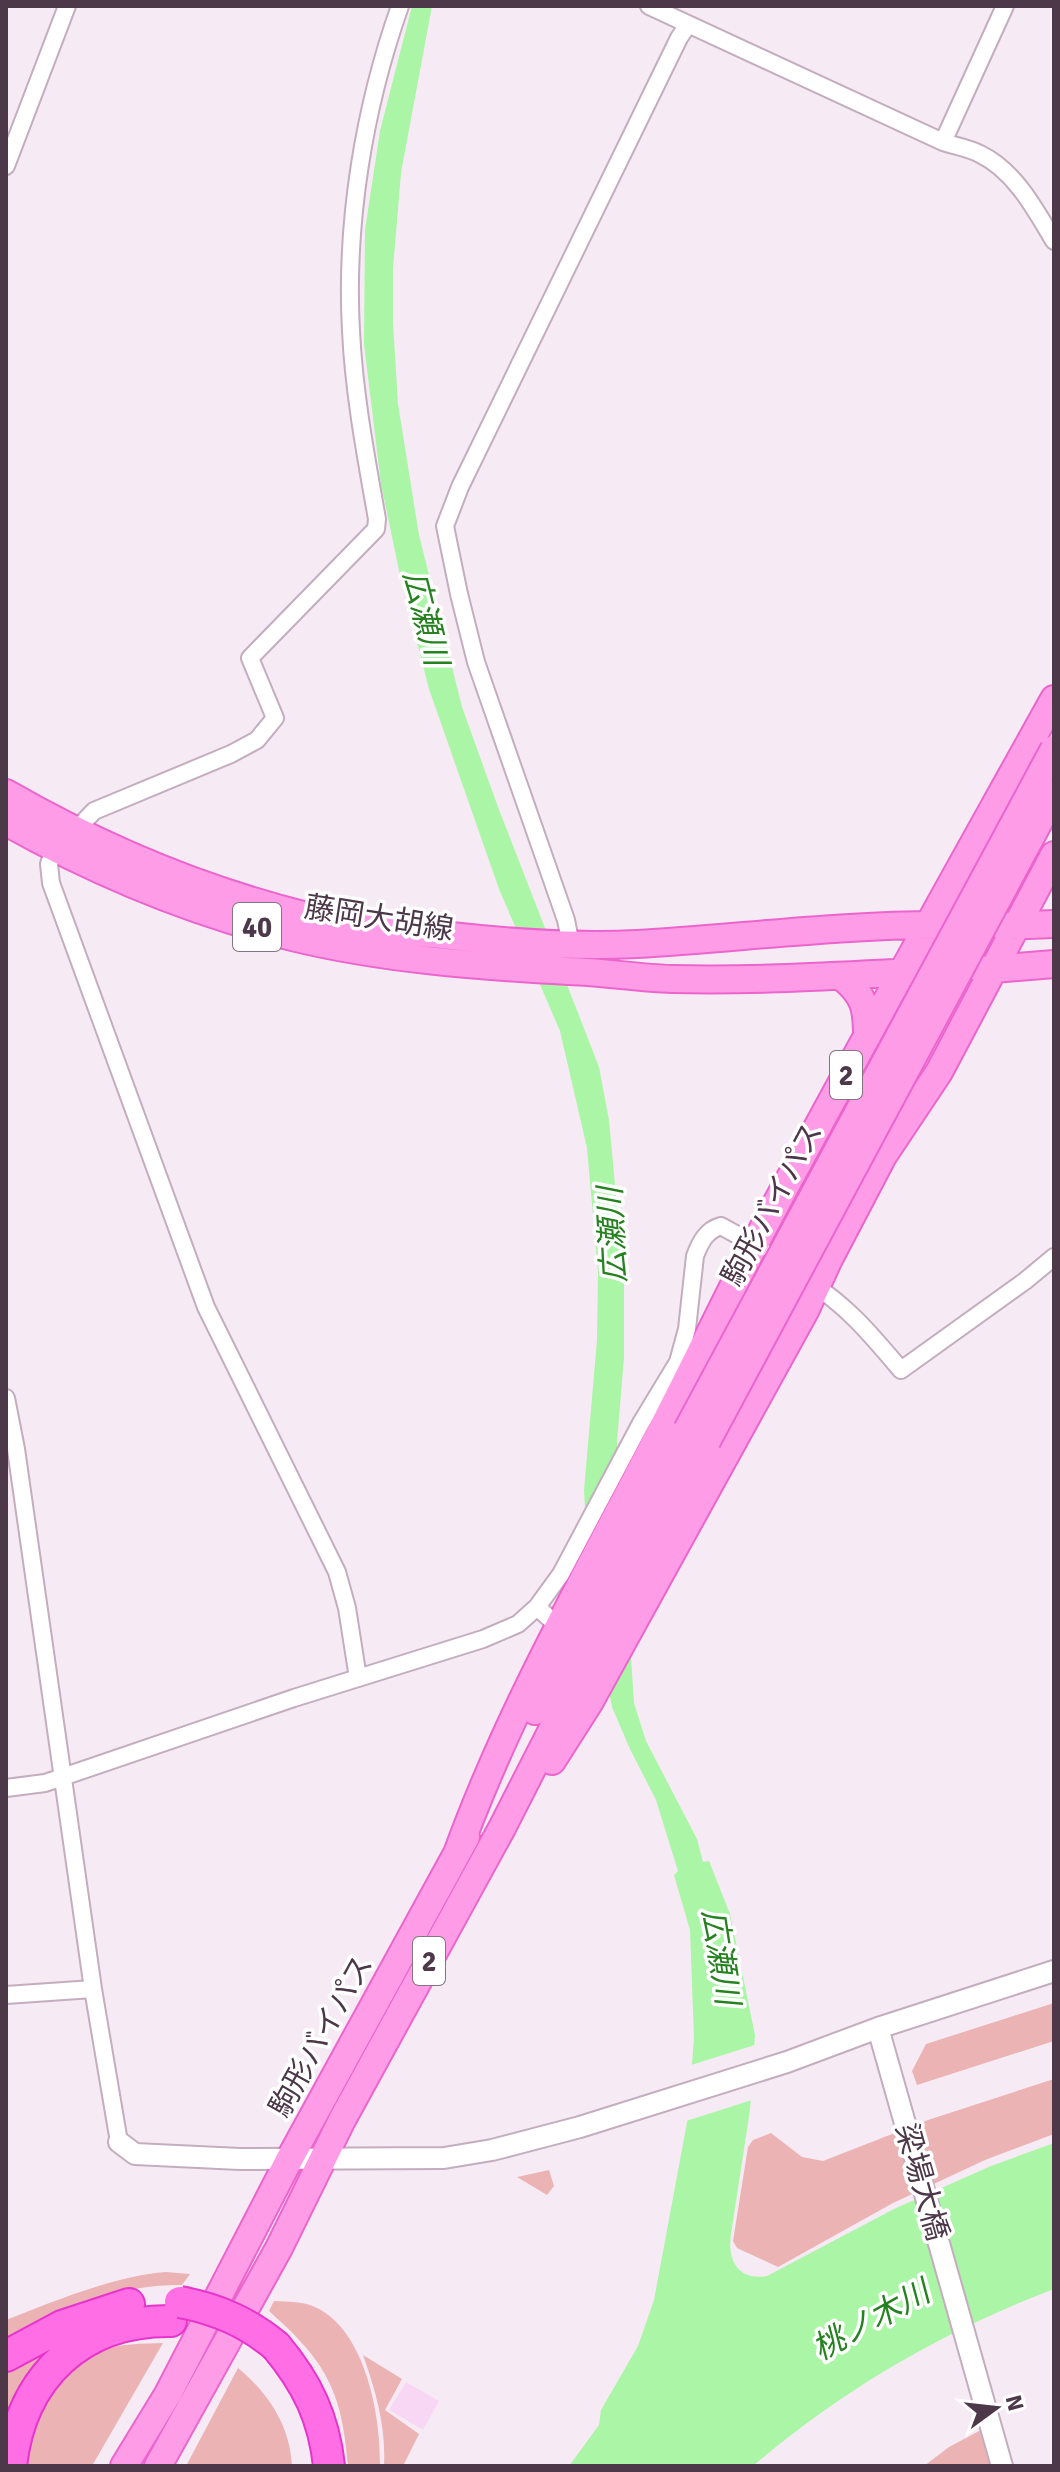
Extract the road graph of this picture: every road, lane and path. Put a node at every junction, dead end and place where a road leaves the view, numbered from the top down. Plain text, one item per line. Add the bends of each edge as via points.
1 (67, 6) edge
2 (400, 6) edge
3 (649, 6) edge
4 (1005, 6) edge
5 (687, 26) junction
6 (943, 142) junction
7 (6, 166) edge
8 (1054, 241) edge
9 (1054, 699) edge
10 (1054, 749) edge
11 (6, 793) edge
12 (1054, 794) edge
13 (6, 822) edge
14 (75, 831) junction
15 (54, 849) junction
16 (1054, 855) edge
17 (1054, 924) edge
18 (928, 925) junction
19 (1015, 926) junction
20 (569, 953) junction
21 (1054, 964) edge
22 (993, 969) junction
23 (901, 973) junction
24 (842, 977) junction
25 (867, 1037) junction
26 (755, 1243) junction
27 (1054, 1257) edge
28 (817, 1287) junction
29 (6, 1398) edge
30 (697, 1435) junction
31 (650, 1568) junction
32 (537, 1607) junction
33 (567, 1623) junction
34 (358, 1678) junction
35 (62, 1778) junction
36 (6, 1788) edge
37 (502, 1828) junction
38 (1054, 1971) edge
39 (93, 1989) junction
40 (6, 1995) edge
41 (878, 2028) junction
42 (119, 2142) joint
43 (289, 2160) junction
44 (323, 2160) junction
45 (176, 2311) junction
46 (269, 2354) junction
47 (6, 2356) edge
48 (11, 2466) edge
49 (124, 2466) edge
50 (158, 2466) edge
51 (308, 2466) edge
52 (329, 2466) edge
53 (1002, 2466) edge

1 - 7 street
2 - 14 street via 367,128 351,265 351,331 376,529 250,658 275,718 257,740 94,811
3 - 5 street
4 - 6 street
5 - 6 street
5 - 20 street via 445,526 476,662 566,920
6 - 8 street via 994,162 1021,190
9 - 18 main road, 2
10 - 30 main road, 駒形バイパス / 2, bridge
11 - 14 main road, 藤岡大胡線 / 40
12 - 30 main road, 駒形バイパス / 2, bridge
13 - 15 main road, 藤岡大胡線 / 40
14 - 20 main road, 藤岡大胡線 / 40 via 187,879 309,916
15 - 20 main road, 藤岡大胡線 / 40 via 165,897 292,937 526,969
15 - 34 street via 51,883 206,1307 337,1572
16 - 19 main road, 2
17 - 19 main road, 40
18 - 19 main road, 40
18 - 20 main road, 40 via 729,935
18 - 23 main road, 2
19 - 22 main road, 2
20 - 24 main road, 40 via 669,979
21 - 22 main road, 40
22 - 23 main road, 40
22 - 28 main road, 2 via 939,1072 883,1156
23 - 24 main road, 40
23 - 25 main road, 2
24 - 25 main road via 862,997
25 - 26 main road, 2
26 - 28 street
26 - 32 street via 721,1226 700,1245 684,1347 561,1574
26 - 33 main road, 2
27 - 28 street via 901,1370 840,1303
28 - 31 main road, 2
29 - 35 street
30 - 31 main road, 駒形バイパス / 2
30 - 33 main road, 駒形バイパス / 2
31 - 37 main road, 駒形バイパス / 2 via 580,1675
31 - 37 main road, 2 via 589,1703
32 - 33 street
32 - 34 street via 518,1624 483,1639
33 - 43 main road, 駒形バイパス / 2 via 458,1851
34 - 35 street
35 - 36 street
35 - 39 street
37 - 44 main road, 駒形バイパス / 2
38 - 41 street
39 - 40 street
39 - 42 street
41 - 44 street via 787,2062 533,2140 444,2158
41 - 53 street, 梁場大橋
42 - 43 street via 135,2154
43 - 44 street
43 - 49 main road, 駒形バイパス / 2 via 168,2394
44 - 50 main road, 駒形バイパス / 2
45 - 46 highway via 190,2324
45 - 47 highway via 155,2301 116,2307 62,2326
45 - 48 highway via 108,2330 64,2356 22,2414
46 - 51 highway via 302,2425
46 - 52 highway via 309,2392 320,2416

